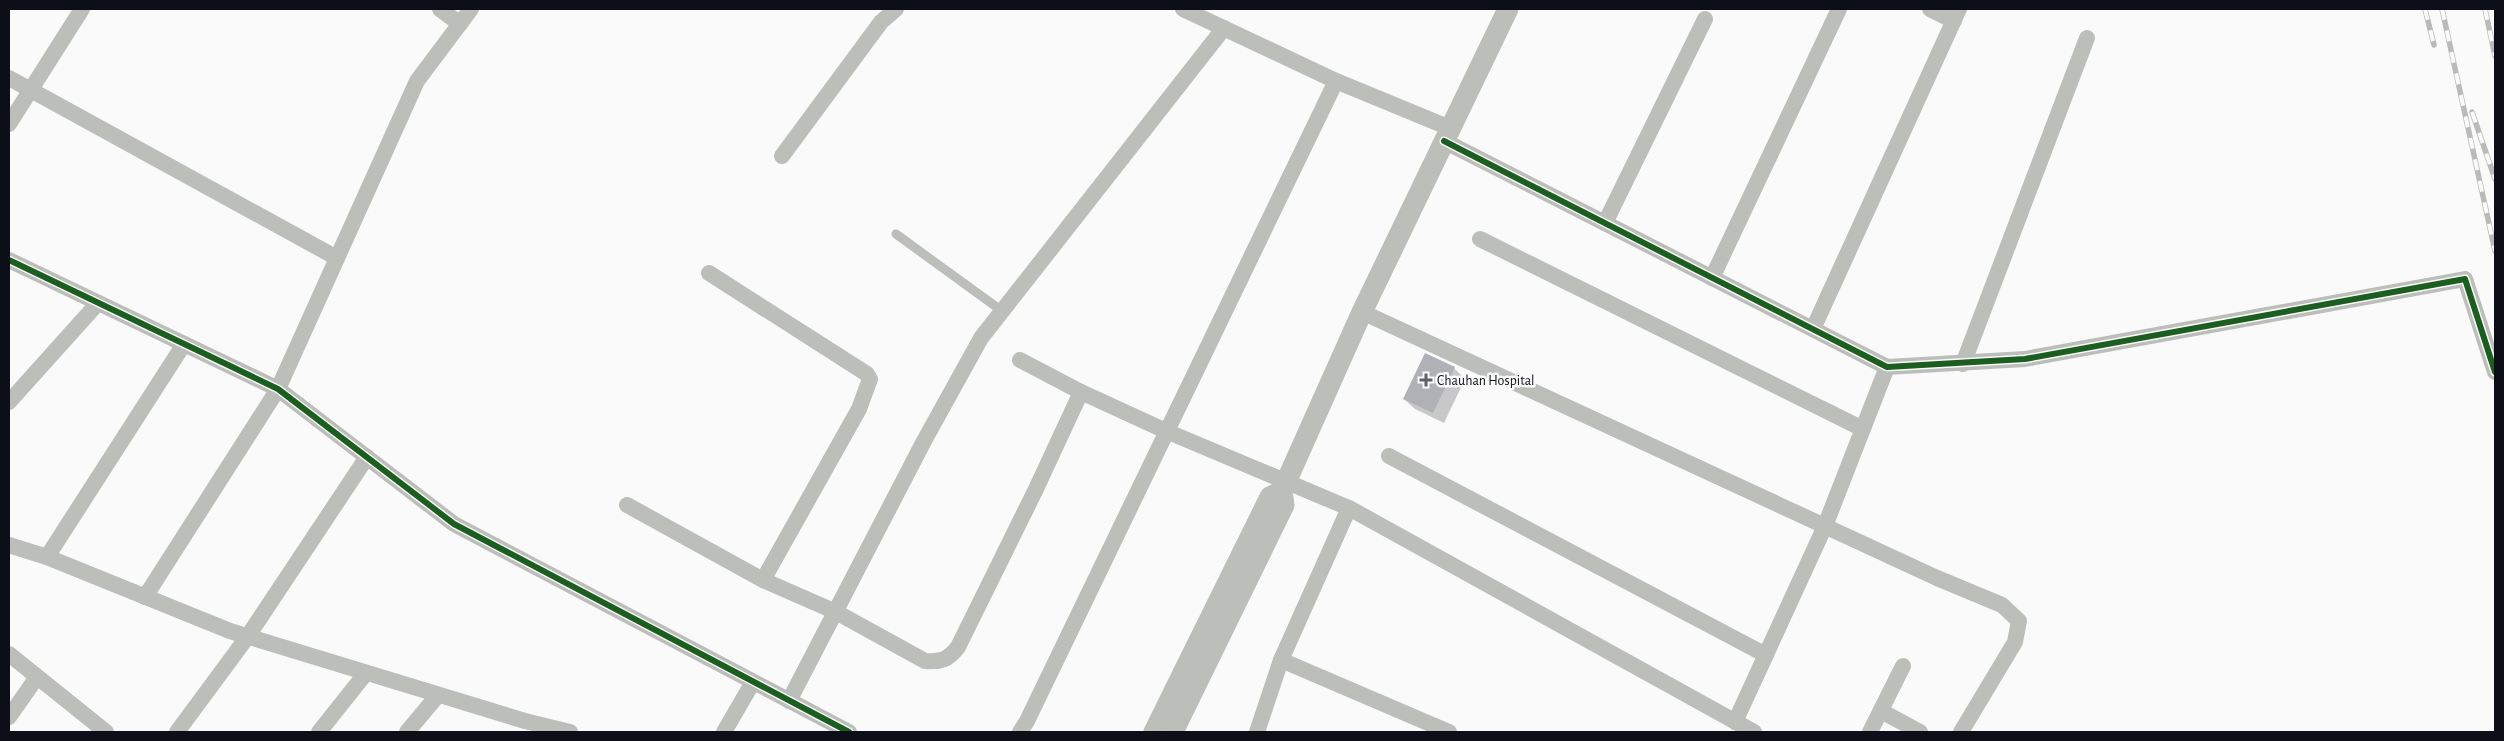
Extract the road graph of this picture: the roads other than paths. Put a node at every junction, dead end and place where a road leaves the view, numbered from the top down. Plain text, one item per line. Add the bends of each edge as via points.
1 (82, 9) edge
2 (440, 9) edge
3 (471, 9) edge
4 (896, 9) edge
5 (1183, 9) edge
6 (1508, 9) edge
7 (1839, 9) edge
8 (1930, 9) edge
9 (1957, 15) edge
10 (1706, 19) dead end
11 (460, 24) junction
12 (1224, 28) junction
13 (2086, 38) dead end
14 (9, 78) edge
15 (1336, 81) junction
16 (31, 89) junction
17 (9, 124) edge
18 (1447, 135) junction
19 (782, 156) dead end
20 (1604, 223) junction
21 (896, 234) dead end
22 (1480, 239) dead end
23 (337, 258) junction
24 (9, 260) edge
25 (709, 273) dead end
26 (1712, 278) junction
27 (98, 302) junction
28 (1002, 310) junction
29 (1362, 312) junction
30 (1813, 329) junction
31 (184, 344) junction
32 (1020, 360) dead end
33 (1963, 364) junction
34 (1887, 367) junction
35 (2495, 372) edge
36 (278, 389) junction
37 (1081, 392) junction
38 (9, 402) edge
39 (1863, 429) junction
40 (1166, 431) junction
41 (1389, 456) dead end
42 (367, 457) junction
43 (1284, 486) junction
44 (627, 505) dead end
45 (1349, 508) junction
46 (1825, 526) junction
47 (9, 545) edge
48 (46, 557) junction
49 (763, 580) junction
50 (145, 597) junction
51 (836, 612) junction
52 (248, 636) junction
53 (9, 654) edge
54 (1766, 655) junction
55 (1281, 660) junction
56 (1903, 666) dead end
57 (366, 673) junction
58 (37, 677) junction
59 (753, 682) junction
60 (438, 695) junction
61 (789, 701) junction
62 (1881, 711) junction
63 (9, 716) edge
64 (1735, 722) junction
65 (106, 732) edge
66 (177, 732) edge
67 (319, 732) edge
68 (406, 732) edge
69 (570, 732) edge
70 (724, 732) edge
71 (848, 732) edge
72 (1020, 732) edge
73 (1154, 732) edge
74 (1173, 732) edge
75 (1257, 732) edge
76 (1449, 732) edge
77 (1754, 732) edge
78 (1870, 732) edge
79 (1920, 732) edge
80 (1961, 732) edge

1 - 16 street
2 - 11 street
3 - 11 street
4 - 19 street via 881,22
5 - 12 street
6 - 18 street
7 - 26 street
8 - 9 street
9 - 30 street
10 - 20 street
11 - 23 street via 417,81
12 - 15 street
12 - 28 street
13 - 33 street
14 - 16 street
15 - 18 street
15 - 40 street
16 - 17 street
16 - 23 street
18 - 20 street
18 - 29 street
20 - 26 street
21 - 28 lane
22 - 39 street
23 - 36 street
24 - 27 street
25 - 49 street via 867,374 870,379 859,409
26 - 30 street
27 - 31 street
27 - 38 street
28 - 51 street via 971,355
29 - 43 street
29 - 46 street
30 - 34 street
31 - 36 street
31 - 48 street
32 - 37 street
33 - 34 street
33 - 35 street via 2025,359 2465,279
34 - 39 street
36 - 42 street
36 - 50 street
37 - 40 street
37 - 51 street via 950,658 939,662 924,661
39 - 46 street
40 - 43 street
40 - 72 street
41 - 54 street
42 - 52 street
42 - 59 street via 454,524
43 - 45 street
43 - 73 street via 1270,497
43 - 74 street via 1284,505
44 - 49 street
45 - 55 street
45 - 64 street
46 - 54 street
46 - 80 street via 2002,606 2019,621 2014,642
47 - 48 street
48 - 50 street
49 - 51 street
50 - 52 street
51 - 61 street
52 - 57 street
52 - 66 street
53 - 58 street
54 - 64 street
55 - 75 street
55 - 76 street
56 - 62 street
57 - 60 street
57 - 67 street
58 - 63 street
58 - 65 street
59 - 61 street
59 - 70 street
60 - 68 street
60 - 69 street
61 - 71 street
62 - 78 street
62 - 79 street
64 - 77 street

